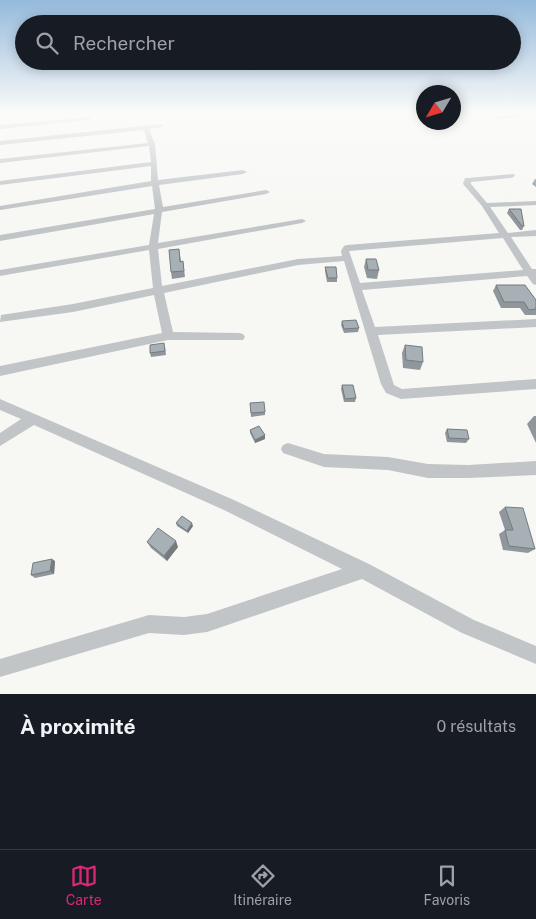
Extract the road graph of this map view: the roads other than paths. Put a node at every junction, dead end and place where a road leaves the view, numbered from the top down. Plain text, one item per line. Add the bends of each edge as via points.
1 (149, 144) edge
2 (152, 144) edge
3 (0, 161) edge
4 (154, 164) junction
5 (243, 172) dead end
6 (511, 176) dead end
7 (155, 183) junction
8 (0, 184) edge
9 (266, 192) dead end
10 (536, 203) edge
11 (485, 205) junction
12 (0, 208) edge
13 (159, 210) junction
14 (302, 221) dead end
15 (536, 234) edge
16 (507, 237) junction
17 (0, 238) edge
18 (153, 246) junction
19 (347, 258) junction
20 (533, 272) edge
21 (0, 273) edge
22 (536, 282) edge
23 (356, 287) junction
24 (158, 290) junction
25 (1, 319) edge
26 (536, 323) edge
27 (371, 331) junction
28 (168, 336) junction
29 (239, 337) dead end
30 (0, 372) edge
31 (536, 384) edge
32 (0, 404) edge
33 (33, 419) junction
34 (0, 440) edge
35 (288, 449) dead end
36 (536, 468) edge
37 (363, 570) junction
38 (536, 655) edge
39 (0, 668) edge

1 - 3 street
2 - 4 street
4 - 7 street
4 - 8 street
5 - 7 street
6 - 11 street via 468,180 467,184
7 - 12 street
7 - 13 street
9 - 13 street
10 - 11 street
11 - 16 street
13 - 17 street
13 - 18 street
14 - 18 street
15 - 16 street
16 - 19 street via 350,247 346,250
16 - 20 street
18 - 21 street
18 - 24 street
19 - 23 street
19 - 24 street via 298,262
20 - 22 street
20 - 23 street
23 - 27 street
24 - 25 street
24 - 28 street
26 - 27 street
27 - 31 street via 387,384 394,392
28 - 29 street
28 - 30 street
32 - 33 street
33 - 34 street
33 - 37 street
35 - 36 street via 329,463 384,463 425,471
37 - 38 street via 468,627
37 - 39 street via 207,623 184,626 149,624

